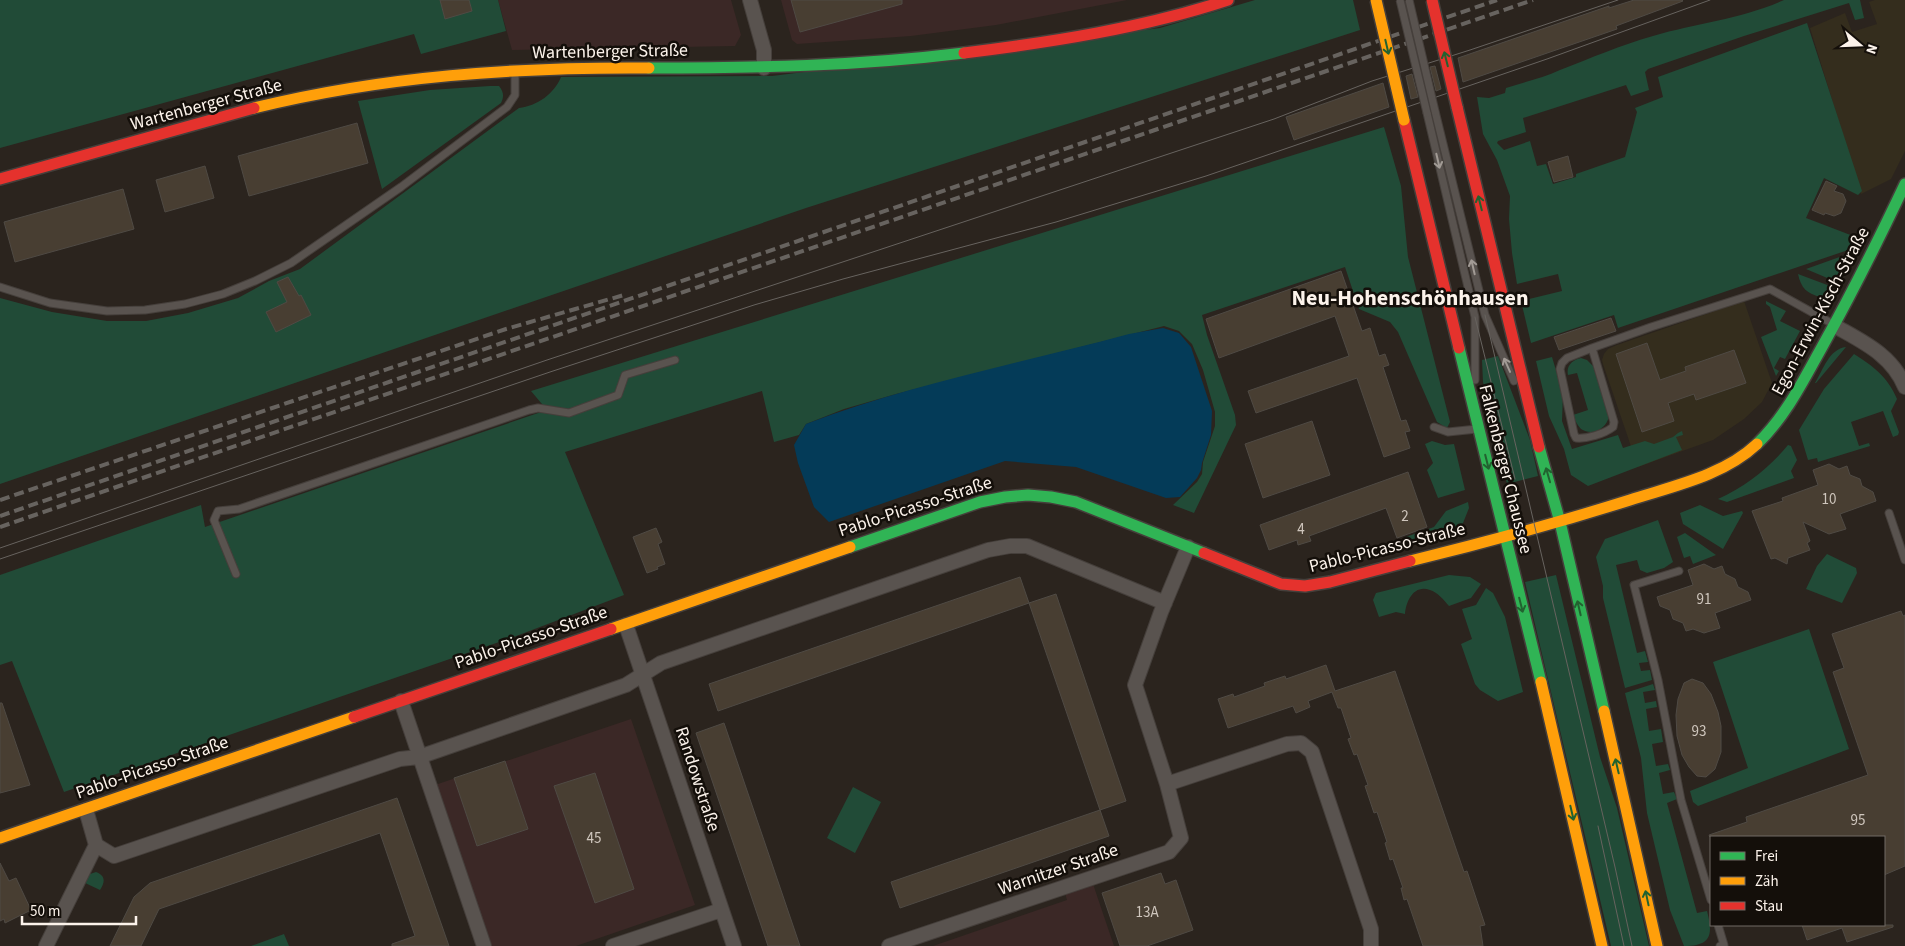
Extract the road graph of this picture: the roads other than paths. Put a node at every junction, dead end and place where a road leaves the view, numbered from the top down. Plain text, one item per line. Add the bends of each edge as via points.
1 (750, 0) edge
2 (1228, 0) edge
3 (1376, 0) edge
4 (1400, 0) edge
5 (1409, 0) edge
6 (1432, 0) edge
7 (764, 68) junction
8 (515, 70) junction
9 (0, 179) edge
10 (1905, 184) edge
11 (0, 287) edge
12 (1835, 326) junction
13 (1592, 348) junction
14 (675, 360) dead end
15 (1905, 387) edge
16 (1475, 415) junction
17 (1533, 425) junction
18 (1434, 427) dead end
19 (1478, 429) junction
20 (1889, 512) dead end
21 (1560, 522) junction
22 (1505, 537) junction
23 (1188, 547) junction
24 (1905, 560) edge
25 (1680, 571) dead end
26 (236, 574) dead end
27 (1165, 604) junction
28 (626, 624) junction
29 (643, 675) junction
30 (401, 701) junction
31 (419, 757) junction
32 (1166, 784) junction
33 (86, 810) junction
34 (0, 838) edge
35 (96, 845) junction
36 (1710, 897) edge
37 (721, 910) junction
38 (1718, 926) edge
39 (46, 946) edge
40 (484, 946) edge
41 (613, 946) edge
42 (734, 946) edge
43 (889, 946) edge
44 (1372, 946) edge
45 (1602, 946) edge
46 (1657, 946) edge
47 (1720, 946) edge

1 - 7 street via 764,50
2 - 7 main road, Wartenberger Straße via 1157,21 988,50 923,58
3 -> 16 main road, Falkenberger Chaussee, bridge
4 -> 16 lane, bridge via 1475,317
17 -> 5 lane, bridge via 1485,315
17 -> 6 main road, bridge
7 - 8 main road, Wartenberger Straße
8 - 9 main road, Wartenberger Straße via 398,80 311,96 217,118
8 - 11 lane via 515,95 507,107 401,187 291,263 255,281 195,302 145,310 107,311 50,303
10 - 12 main road, Egon-Erwin-Kisch-Straße
12 - 13 lane via 1770,289
12 - 15 street via 1892,363
12 - 21 main road, Egon-Erwin-Kisch-Straße via 1798,391 1768,433 1733,462 1700,477
13 - 13 lane via 1567,358 1560,368 1574,434 1582,439 1609,430 1614,422
14 - 26 lane via 625,375 618,394 569,413 538,408 529,410 240,508 218,511 214,520
16 - 19 main road, Falkenberger Chaussee
21 -> 17 main road
18 - 19 lane via 1448,432
19 -> 22 main road, Falkenberger Chaussee
20 - 24 lane
21 - 22 main road, Pablo-Picasso-Straße
46 -> 21 main road
22 - 23 main road, Pablo-Picasso-Straße via 1305,586 1281,584
22 -> 45 main road, Falkenberger Chaussee
23 - 27 street, Warnitzer Straße
23 - 28 main road, Pablo-Picasso-Straße via 1076,502 1046,495 1004,496
25 - 36 lane via 1634,585 1658,680 1681,800
27 - 29 street via 1027,546 1010,546 988,550 678,657
27 - 32 street, Warnitzer Straße via 1135,684
28 - 29 street, Randowstraße
28 - 30 main road, Pablo-Picasso-Straße
29 - 31 street via 626,685
29 - 37 street, Randowstraße
30 - 31 street
30 - 33 main road, Pablo-Picasso-Straße
31 - 35 street via 400,759 114,856
31 - 40 street
32 - 43 street, Warnitzer Straße via 1181,838 1170,852
32 - 44 street via 1287,744 1301,743 1312,752 1371,930
33 - 34 main road, Pablo-Picasso-Straße
33 - 35 street
35 - 39 street
37 - 41 street
37 - 42 street, Randowstraße
38 - 47 lane via 1724,945

